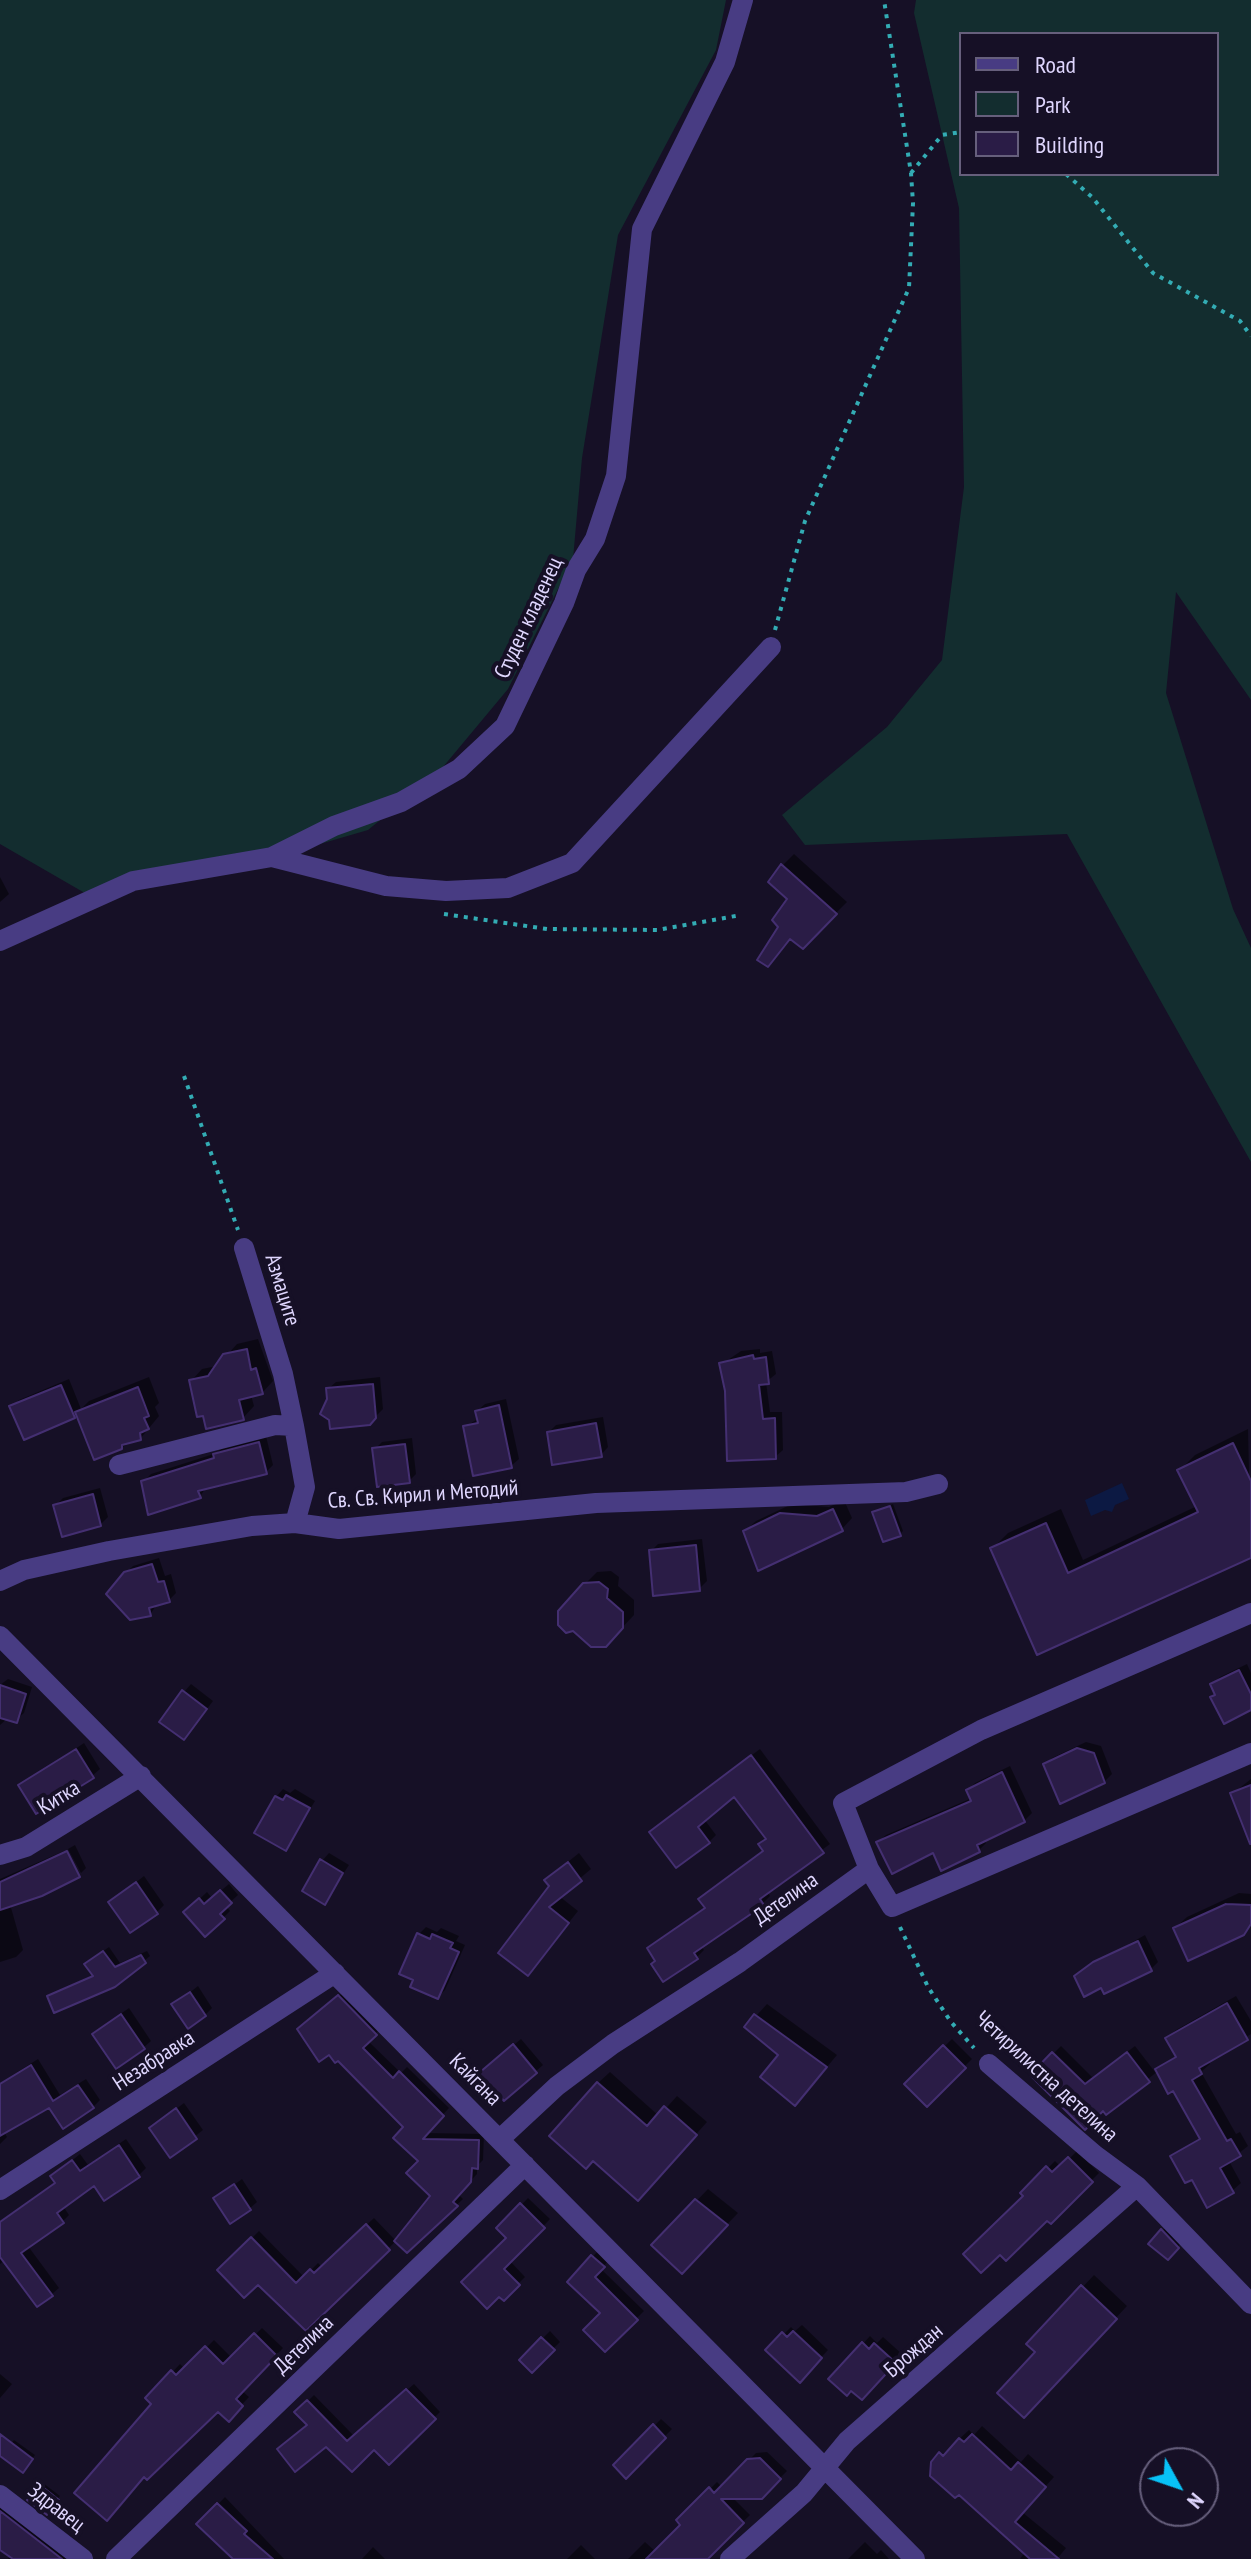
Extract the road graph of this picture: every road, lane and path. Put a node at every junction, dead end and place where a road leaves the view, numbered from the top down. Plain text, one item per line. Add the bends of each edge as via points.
1 (743, 0) edge
2 (884, 0) edge
3 (959, 132) edge
4 (911, 173) junction
5 (1068, 176) edge
6 (1251, 336) edge
7 (771, 647) joint
8 (272, 857) junction
9 (431, 913) dead end
10 (741, 915) dead end
11 (0, 941) edge
12 (184, 1076) dead end
13 (244, 1248) joint
14 (294, 1426) junction
15 (119, 1465) dead end
16 (938, 1484) dead end
17 (295, 1523) junction
18 (0, 1581) edge
19 (1251, 1613) edge
20 (0, 1636) edge
21 (1251, 1753) edge
22 (141, 1776) junction
23 (0, 1855) edge
24 (869, 1869) junction
25 (892, 1907) junction
26 (335, 1973) junction
27 (989, 2064) joint
28 (500, 2139) junction
29 (525, 2165) junction
30 (1137, 2186) junction
31 (0, 2190) edge
32 (1251, 2304) edge
33 (824, 2466) junction
34 (0, 2495) edge
35 (83, 2559) edge
36 (116, 2559) edge
37 (730, 2559) edge
38 (915, 2559) edge

1 - 8 street, Студен кладенец via 725,62 642,229 616,476 595,539 505,726 459,769 401,802 334,826
2 - 4 path
3 - 4 path via 942,135
4 - 7 path via 909,288 805,521
5 - 6 path via 1092,197 1153,273 1240,321
7 - 8 street via 572,863 508,888 446,891 386,886
8 - 11 street, Студен кладенец via 133,881
9 - 10 path via 563,929 657,930
12 - 13 path, Азмаците
13 - 14 street, Азмаците
14 - 15 street via 275,1425
14 - 17 street, Азмаците via 305,1487
16 - 17 street, Св. Св. Кирил и Методий via 906,1492 596,1503 339,1529
17 - 18 street, Св. Св. Кирил и Методий via 109,1551 24,1570
19 - 24 street via 981,1730 843,1803
20 - 22 street, Кайгана
21 - 25 street
22 - 23 street, Китка via 26,1847
22 - 26 street, Кайгана
24 - 25 street
24 - 28 street, Детелина via 613,2044
25 - 27 path, Четирилистна детелина via 928,1987
26 - 28 street, Кайгана
26 - 31 street, Незабравка
27 - 30 street, Четирилистна детелина
28 - 29 street, Кайгана
29 - 33 street, Кайгана
29 - 36 street, Детелина
30 - 32 street, Четирилистна детелина
30 - 33 street, Брождан
33 - 37 street, Брождан via 804,2493
33 - 38 street, Кайгана
34 - 35 street, Здравец

